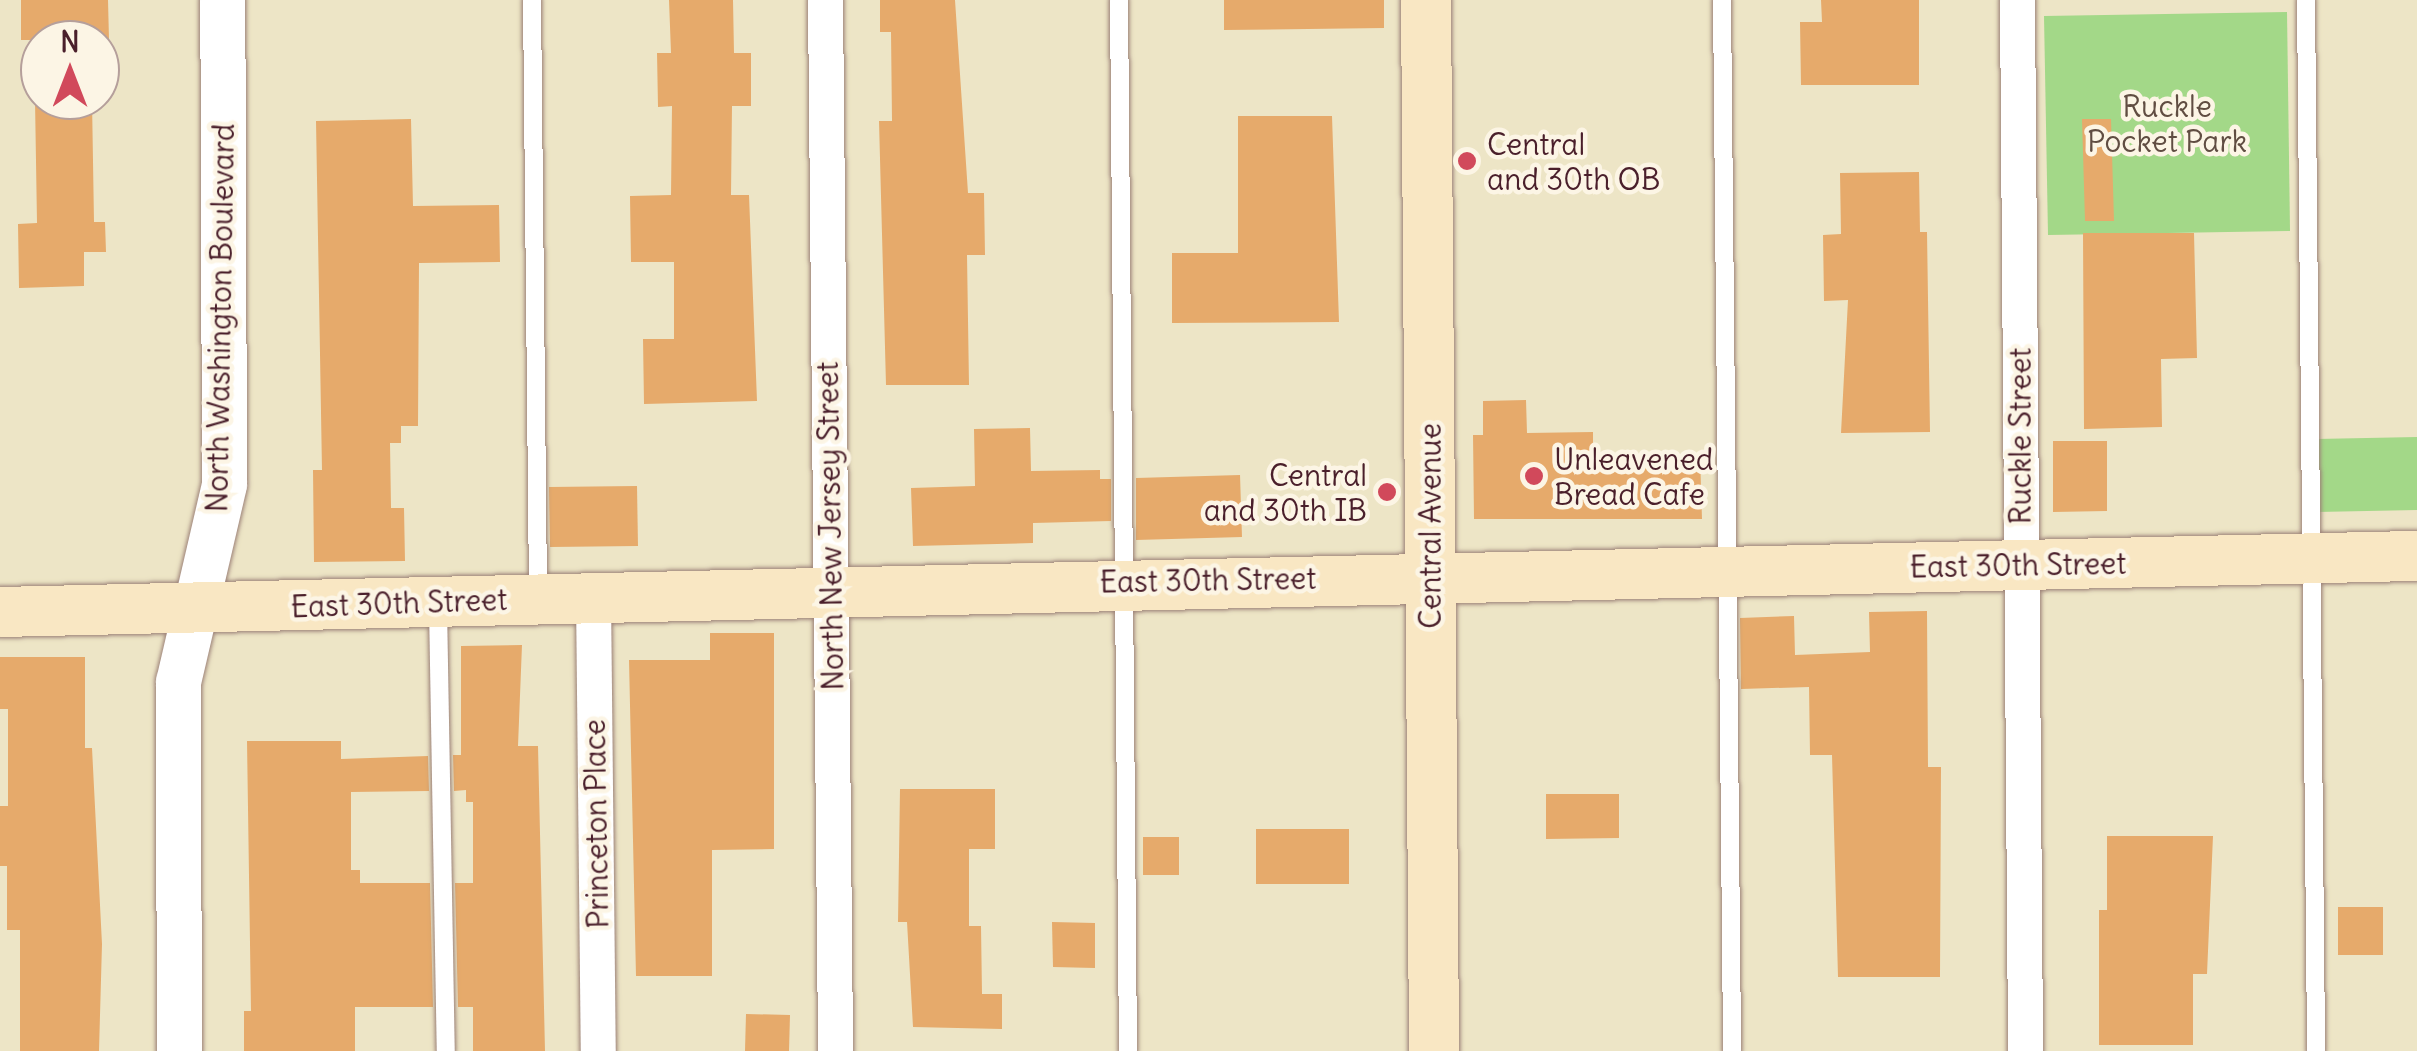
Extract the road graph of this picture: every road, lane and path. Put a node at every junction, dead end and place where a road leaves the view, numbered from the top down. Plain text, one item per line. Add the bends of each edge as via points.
1 (222, 0) edge
2 (532, 0) edge
3 (826, 0) edge
4 (1118, 0) edge
5 (1426, 0) edge
6 (1722, 0) edge
7 (2017, 0) edge
8 (2306, 0) edge
9 (2417, 556) edge
10 (2310, 559) junction
11 (2021, 565) junction
12 (1732, 570) junction
13 (1431, 575) junction
14 (1122, 582) junction
15 (830, 589) junction
16 (594, 596) junction
17 (538, 598) junction
18 (438, 602) junction
19 (192, 610) junction
20 (0, 612) edge
21 (179, 1051) edge
22 (446, 1051) edge
23 (598, 1051) edge
24 (835, 1051) edge
25 (1128, 1051) edge
26 (1434, 1051) edge
27 (1732, 1051) edge
28 (2024, 1051) edge
29 (2316, 1051) edge

1 - 19 street, North Washington Boulevard via 224,484
2 - 17 lane
3 - 15 street, North New Jersey Street
4 - 14 lane
5 - 13 main road, Central Avenue
6 - 12 lane
7 - 11 street, Ruckle Street
8 - 10 lane
9 - 10 main road, East 30th Street
10 - 11 main road, East 30th Street
10 - 29 lane
11 - 12 main road, East 30th Street
11 - 28 street, Ruckle Street
12 - 13 main road, East 30th Street
12 - 27 lane
13 - 14 main road, East 30th Street
13 - 26 main road, Central Avenue
14 - 15 main road, East 30th Street
14 - 25 lane
15 - 16 main road, East 30th Street
15 - 24 street, North New Jersey Street
16 - 17 main road, East 30th Street
16 - 23 street, Princeton Place
17 - 18 main road, East 30th Street
18 - 19 main road, East 30th Street
18 - 22 lane
19 - 20 main road, East 30th Street
19 - 21 street, North Washington Boulevard via 176,709

